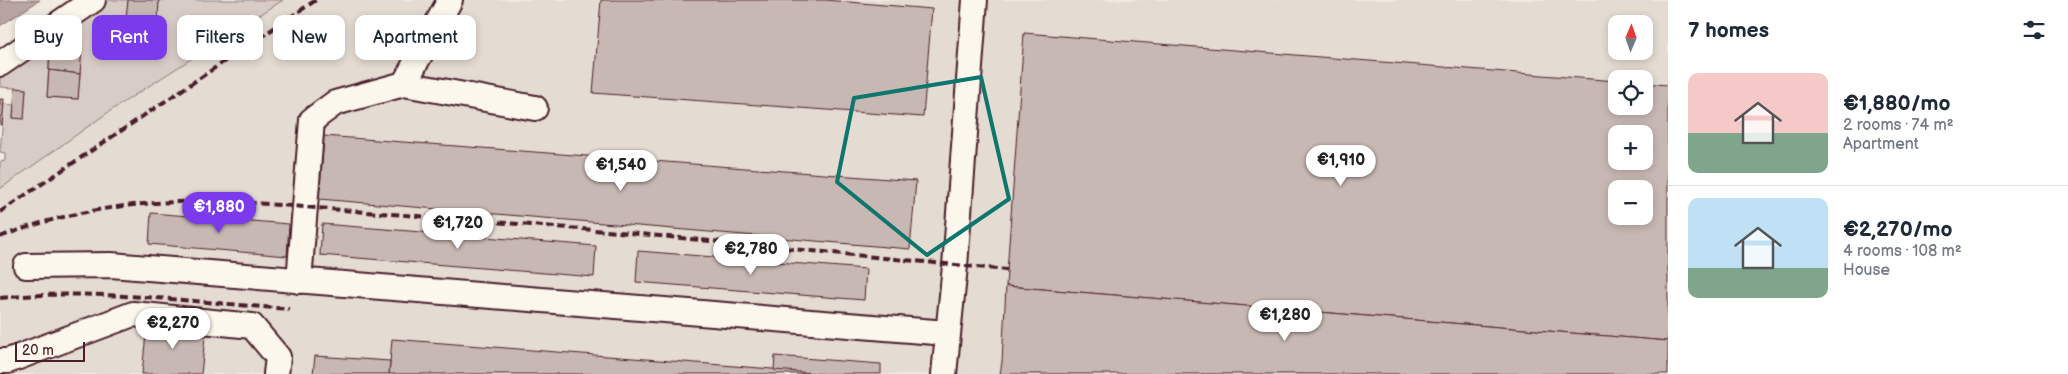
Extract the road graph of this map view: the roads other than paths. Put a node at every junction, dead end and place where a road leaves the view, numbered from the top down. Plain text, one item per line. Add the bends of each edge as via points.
1 (93, 0) edge
2 (450, 0) edge
3 (975, 0) edge
4 (0, 64) edge
5 (404, 84) junction
6 (535, 108) dead end
7 (26, 266) dead end
8 (299, 281) junction
9 (947, 333) junction
10 (0, 361) edge
11 (276, 374) edge
12 (944, 374) edge

1 - 4 lane
2 - 5 lane
3 - 9 lane via 956,266
5 - 6 lane
5 - 8 lane via 335,103 312,120
7 - 8 lane via 111,265
8 - 9 lane
9 - 12 lane
10 - 11 lane via 8,361 134,314 252,326 278,357

